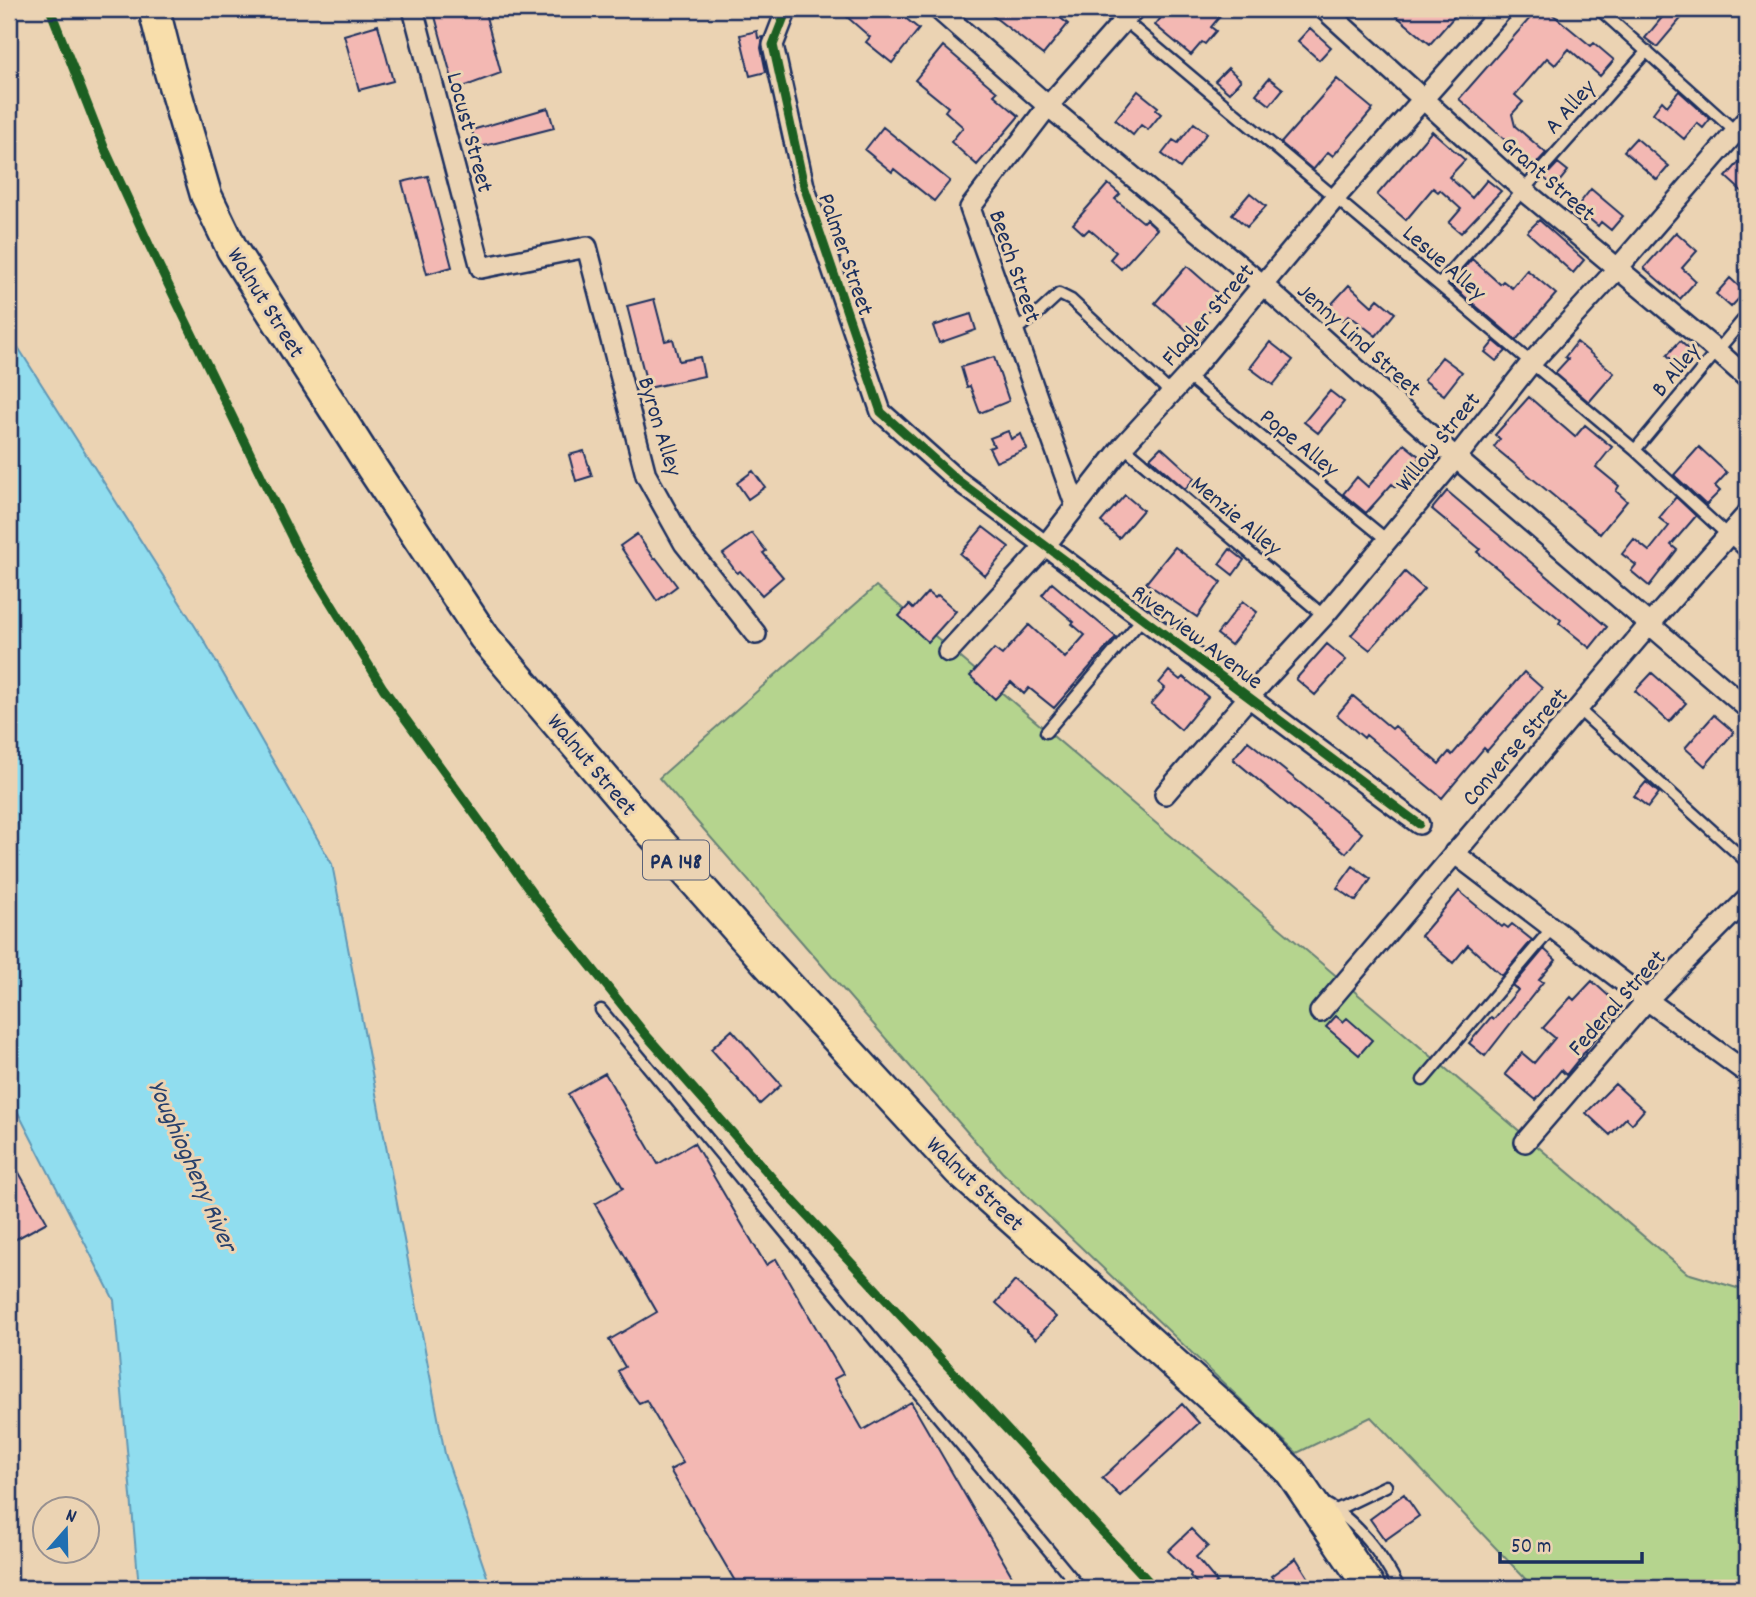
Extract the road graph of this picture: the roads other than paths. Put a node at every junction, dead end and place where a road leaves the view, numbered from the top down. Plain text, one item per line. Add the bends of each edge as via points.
1 (154, 9) edge
2 (413, 9) edge
3 (787, 9) edge
4 (938, 9) edge
5 (1324, 9) edge
6 (1503, 9) edge
7 (1598, 9) edge
8 (1123, 13) edge
9 (1647, 51) junction
10 (1423, 99) junction
11 (1048, 106) junction
12 (1744, 132) edge
13 (1522, 189) junction
14 (1336, 197) junction
15 (587, 247) joint
16 (1618, 269) junction
17 (1439, 285) junction
18 (1264, 286) junction
19 (1747, 314) edge
20 (1013, 331) junction
21 (1717, 351) junction
22 (1531, 363) junction
23 (1187, 376) junction
24 (1747, 378) edge
25 (1171, 393) junction
26 (1123, 446) junction
27 (1635, 450) junction
28 (1456, 458) junction
29 (956, 479) joint
30 (1075, 504) junction
31 (1747, 514) edge
32 (1728, 536) junction
33 (1387, 540) junction
34 (1045, 546) junction
35 (1747, 553) edge
36 (1324, 616) junction
37 (1142, 618) junction
38 (1648, 625) junction
39 (756, 634) dead end
40 (948, 652) dead end
41 (1248, 698) junction
42 (1747, 708) edge
43 (1578, 709) junction
44 (1046, 732) dead end
45 (1165, 794) dead end
46 (1419, 824) dead end
47 (1454, 853) junction
48 (1747, 862) edge
49 (1747, 899) edge
50 (1552, 928) junction
51 (1647, 1000) junction
52 (601, 1010) dead end
53 (1320, 1012) dead end
54 (1747, 1073) edge
55 (1423, 1080) dead end
56 (1525, 1142) dead end
57 (1386, 1486) dead end
58 (1308, 1498) junction
59 (1336, 1510) junction
60 (1080, 1588) edge
61 (1370, 1588) edge
62 (1399, 1588) edge

1 - 58 main road, Walnut Street / PA 148 via 206,195 232,249 484,637 750,944 959,1171 1236,1419 1291,1472
2 - 15 street, Locust Street via 481,268
3 - 29 street, Palmer Street via 773,45 804,186 881,412
4 - 11 street, Jenny Lind Street
5 - 10 street, Grant Street
6 - 10 street, Flagler Street
7 - 9 lane
8 - 11 street, Beech Street
8 - 14 lane, Lesue Alley
9 - 12 lane
9 - 13 lane, A Alley
10 - 13 street, Grant Street
10 - 14 street, Flagler Street
11 - 18 street, Jenny Lind Street
11 - 20 street, Beech Street via 970,208
12 - 16 street, Willow Street
13 - 16 street, Grant Street
13 - 17 lane, A Alley
14 - 17 lane, Lesue Alley
14 - 18 street, Flagler Street
15 - 39 street, Byron Alley via 646,475 684,543
16 - 21 street, Grant Street
16 - 22 street, Willow Street
17 - 22 lane, Lesue Alley
18 - 23 street, Flagler Street
18 - 28 street, Jenny Lind Street
19 - 21 lane, B Alley
20 - 25 lane via 1059,294
20 - 30 street, Beech Street
21 - 24 street, Grant Street
21 - 27 lane, B Alley
22 - 27 lane, Lesue Alley
22 - 28 street, Willow Street
23 - 25 street, Flagler Street
23 - 33 lane, Pope Alley
25 - 26 street, Flagler Street
26 - 30 street, Flagler Street
26 - 36 lane, Menzie Alley
27 - 32 lane, Lesue Alley
28 - 33 street, Willow Street
28 - 38 street, Jenny Lind Street
29 - 34 street, Riverview Avenue
30 - 34 street, Flagler Street
31 - 32 street, Converse Street
32 - 35 lane, Lesue Alley
32 - 38 street, Converse Street
33 - 36 street, Willow Street
34 - 37 street, Riverview Avenue
34 - 40 street, Flagler Street
36 - 41 street, Willow Street
37 - 41 street, Riverview Avenue
37 - 44 lane
38 - 42 street, Jenny Lind Street
38 - 43 street, Converse Street
41 - 45 street, Willow Street
41 - 46 street, Riverview Avenue
43 - 47 street, Converse Street
43 - 48 lane
47 - 50 street
47 - 53 street, Converse Street
49 - 51 street, Federal Street
50 - 51 street
50 - 55 lane
51 - 54 street
51 - 56 street, Federal Street
52 - 60 lane
57 - 59 lane
58 - 59 lane
58 - 61 main road, Walnut Street / PA 148
59 - 62 lane via 1358,1530

